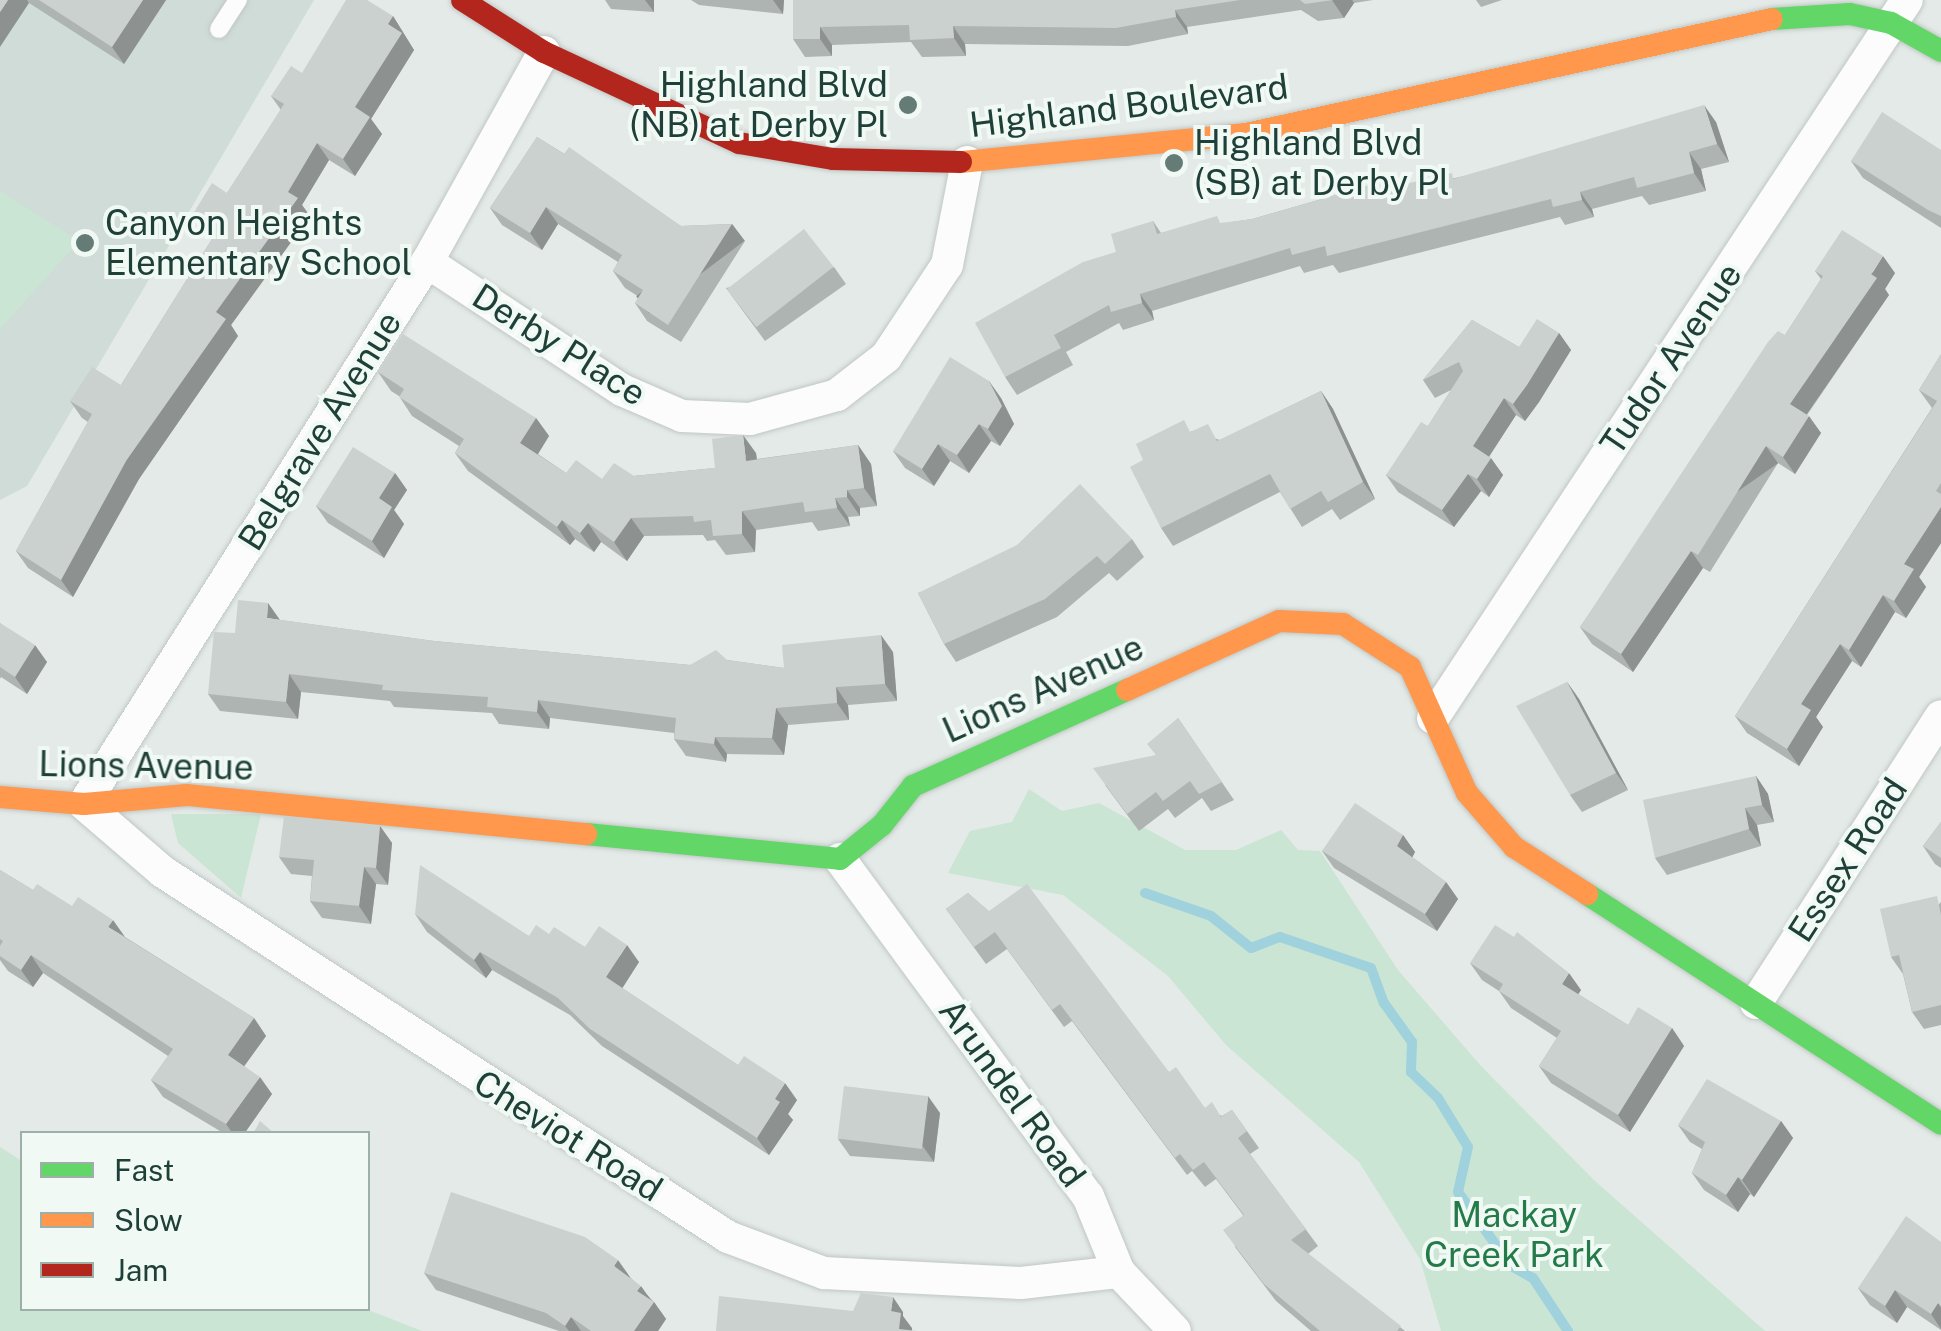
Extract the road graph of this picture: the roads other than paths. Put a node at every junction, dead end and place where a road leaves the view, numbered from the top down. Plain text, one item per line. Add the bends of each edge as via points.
1 (238, 0) edge
2 (462, 0) edge
3 (1899, 12) edge
4 (219, 29) dead end
5 (1941, 51) edge
6 (544, 52) junction
7 (967, 162) junction
8 (426, 262) junction
9 (1941, 716) edge
10 (1433, 718) junction
11 (0, 797) edge
12 (84, 804) junction
13 (840, 859) junction
14 (1756, 1004) junction
15 (1941, 1124) edge
16 (1118, 1272) junction
17 (1175, 1331) edge

1 - 4 lane
2 - 6 street, Highland Boulevard
3 - 5 street, Highland Boulevard
3 - 7 street, Highland Boulevard via 1758,20 1246,134
3 - 10 street, Tudor Avenue
6 - 7 street, Highland Boulevard via 739,143 833,159
6 - 8 street, Belgrave Avenue
7 - 8 street, Derby Place via 947,265 886,357 837,394 750,419 682,416 622,390
8 - 12 street, Belgrave Avenue
9 - 14 street, Essex Road
10 - 13 street, Lions Avenue via 1410,667 1343,624 1279,621 914,786 882,825
10 - 14 street, Lions Avenue via 1467,793 1514,846
11 - 12 street, Lions Avenue
12 - 13 street, Lions Avenue via 187,795
12 - 16 street, Cheviot Road via 163,872 728,1238 824,1273 1021,1283
13 - 16 street, Arundel Road via 1088,1196
14 - 15 street, Lions Avenue
16 - 17 street, Arundel Road

